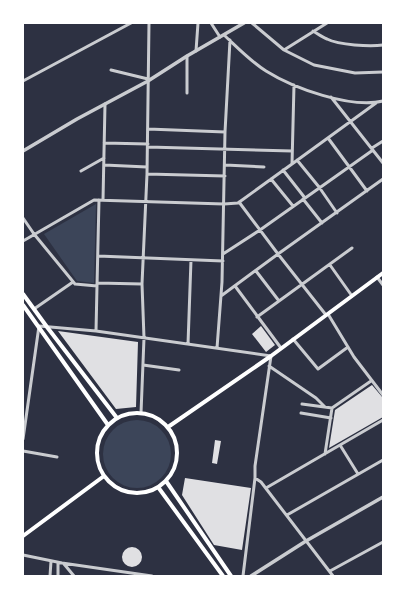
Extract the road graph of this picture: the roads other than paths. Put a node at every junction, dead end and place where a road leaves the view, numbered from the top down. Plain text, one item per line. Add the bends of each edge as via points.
1 (131, 23) edge
2 (149, 23) edge
3 (198, 23) edge
4 (210, 23) edge
5 (244, 23) edge
6 (252, 23) edge
7 (328, 23) edge
8 (313, 31) junction
9 (222, 36) junction
10 (230, 40) junction
11 (383, 45) edge
12 (284, 50) junction
13 (196, 51) junction
14 (187, 56) junction
15 (111, 70) dead end
16 (383, 72) edge
17 (148, 80) junction
18 (23, 81) edge
19 (294, 85) junction
20 (187, 93) dead end
21 (331, 97) junction
22 (383, 101) edge
23 (376, 103) junction
24 (105, 104) junction
25 (350, 121) junction
26 (148, 129) junction
27 (225, 132) junction
28 (328, 138) junction
29 (383, 141) edge
30 (104, 143) junction
31 (148, 146) junction
32 (225, 149) junction
33 (372, 149) junction
34 (292, 151) junction
35 (23, 152) edge
36 (104, 158) junction
37 (297, 160) junction
38 (383, 163) edge
39 (292, 164) junction
40 (104, 165) junction
41 (225, 165) junction
42 (264, 166) dead end
43 (147, 167) junction
44 (350, 167) junction
45 (283, 170) junction
46 (82, 171) dead end
47 (147, 174) junction
48 (225, 176) junction
49 (271, 179) junction
50 (383, 179) edge
51 (319, 187) junction
52 (368, 191) junction
53 (304, 198) junction
54 (101, 200) junction
55 (145, 202) junction
56 (239, 202) junction
57 (224, 204) junction
58 (293, 206) junction
59 (337, 213) junction
60 (23, 218) edge
61 (322, 223) junction
62 (260, 230) junction
63 (34, 234) junction
64 (23, 241) edge
65 (352, 248) dead end
66 (223, 254) junction
67 (278, 254) junction
68 (98, 256) junction
69 (143, 258) junction
70 (191, 260) junction
71 (223, 261) junction
72 (330, 265) junction
73 (256, 270) junction
74 (383, 273) edge
75 (377, 277) junction
76 (73, 282) junction
77 (142, 284) junction
78 (302, 284) junction
79 (97, 285) junction
80 (383, 285) edge
81 (235, 286) junction
82 (23, 294) edge
83 (221, 296) junction
84 (352, 296) junction
85 (279, 301) junction
86 (23, 304) edge
87 (34, 309) junction
88 (326, 315) junction
89 (257, 317) junction
90 (39, 326) junction
91 (47, 327) junction
92 (96, 330) junction
93 (144, 338) junction
94 (293, 339) junction
95 (188, 344) junction
96 (348, 347) junction
97 (217, 348) junction
98 (280, 348) junction
99 (270, 356) junction
100 (143, 365) junction
101 (269, 366) junction
102 (179, 370) dead end
103 (372, 381) junction
104 (382, 390) edge
105 (383, 395) edge
106 (302, 404) dead end
107 (325, 407) junction
108 (332, 408) junction
109 (141, 413) junction
110 (301, 413) dead end
111 (117, 418) junction
112 (331, 418) junction
113 (383, 420) edge
114 (108, 425) junction
115 (168, 427) junction
116 (23, 439) edge
117 (340, 445) junction
118 (23, 451) edge
119 (325, 454) junction
120 (57, 457) dead end
121 (383, 460) edge
122 (358, 474) junction
123 (104, 476) junction
124 (255, 478) junction
125 (166, 481) junction
126 (158, 487) junction
127 (266, 488) junction
128 (383, 497) edge
129 (287, 516) junction
130 (23, 536) edge
131 (306, 541) junction
132 (383, 542) edge
133 (23, 555) edge
134 (51, 561) junction
135 (58, 562) junction
136 (64, 564) junction
137 (330, 571) junction
138 (50, 576) edge
139 (58, 576) edge
140 (74, 576) edge
141 (152, 576) edge
142 (223, 576) edge
143 (231, 576) edge
144 (243, 576) edge
145 (251, 576) edge
146 (333, 576) edge

1 - 18 street
2 - 17 street
3 - 13 street
4 - 9 street
5 - 9 street
6 - 12 street
7 - 8 street
8 - 11 street via 327,40 346,44
8 - 12 street
9 - 10 street
9 - 13 street
10 - 19 street via 265,71
10 - 27 street
12 - 16 street via 314,65 355,73
13 - 14 street
14 - 17 street
14 - 20 street
15 - 17 street
17 - 24 street
17 - 26 street
19 - 21 street
19 - 34 street
21 - 23 street
21 - 25 street
22 - 23 street
23 - 25 street
24 - 30 street
24 - 35 street
25 - 28 street
25 - 33 street
26 - 27 street
26 - 31 street
27 - 32 street
28 - 37 street
28 - 44 street
29 - 33 street
30 - 31 street
30 - 36 street
31 - 32 street
31 - 43 street
32 - 34 street
32 - 41 street
33 - 38 street
33 - 44 street
34 - 39 street
36 - 40 street
36 - 46 street
37 - 39 street
37 - 51 street
39 - 45 street
40 - 43 street
40 - 54 street
41 - 42 street
41 - 48 street
43 - 47 street
44 - 51 street
44 - 52 street
45 - 49 street
45 - 53 street
47 - 48 street
47 - 55 street
48 - 57 street
49 - 56 street
49 - 58 street
50 - 52 street
51 - 53 street
51 - 59 street
52 - 59 street
53 - 58 street
53 - 61 street
54 - 55 street
54 - 63 street via 94,200
54 - 68 street
55 - 57 street
55 - 69 street
56 - 57 street
56 - 62 street
57 - 66 street
58 - 62 street
59 - 61 street
60 - 63 street
61 - 67 street
62 - 66 street
62 - 67 street
63 - 64 street
63 - 76 street
65 - 72 street
66 - 71 street
67 - 73 street
67 - 78 street
68 - 69 street
68 - 79 street
69 - 70 street
69 - 77 street
70 - 71 street
70 - 95 street
71 - 83 street
72 - 78 street
72 - 84 street
73 - 81 street
73 - 85 street
74 - 75 main road
75 - 80 street
75 - 84 main road
76 - 79 street
76 - 87 street
77 - 79 street
77 - 93 street
78 - 85 street
78 - 88 street
79 - 92 street
81 - 83 street
81 - 89 street
82 - 87 main road
83 - 97 street
84 - 88 main road
85 - 89 street
86 - 90 main road
87 - 91 main road
88 - 94 main road
88 - 96 street
89 - 98 street
90 - 91 street
90 - 114 main road
90 - 116 street
91 - 92 street
91 - 111 main road
92 - 93 street
93 - 95 street
93 - 100 street
94 - 96 street via 318,369
94 - 98 main road
95 - 97 street
96 - 103 street
97 - 99 street
98 - 99 main road
99 - 101 street
99 - 115 main road
100 - 102 street
100 - 109 street
101 - 107 street
101 - 124 street
103 - 104 street
103 - 108 street
104 - 105 street
106 - 107 street
107 - 108 street
108 - 112 street
109 - 111 main road
109 - 115 main road via 160,420
110 - 112 street
111 - 114 main road
112 - 119 street
113 - 117 street
114 - 123 main road via 99,439 96,452 98,465
115 - 125 main road via 177,451 176,464
117 - 119 street
117 - 122 street
118 - 120 street
119 - 127 street
121 - 122 street
122 - 129 street
123 - 126 main road via 113,486 124,492 137,494 150,492
123 - 130 main road
124 - 127 street
124 - 144 street
125 - 126 main road
125 - 143 main road
126 - 142 main road
127 - 129 street
128 - 131 street
129 - 131 street
131 - 137 street
131 - 145 street
132 - 137 street
133 - 134 street
134 - 135 street
134 - 138 street
135 - 136 street
135 - 139 street
136 - 140 street
136 - 141 street
137 - 146 street

